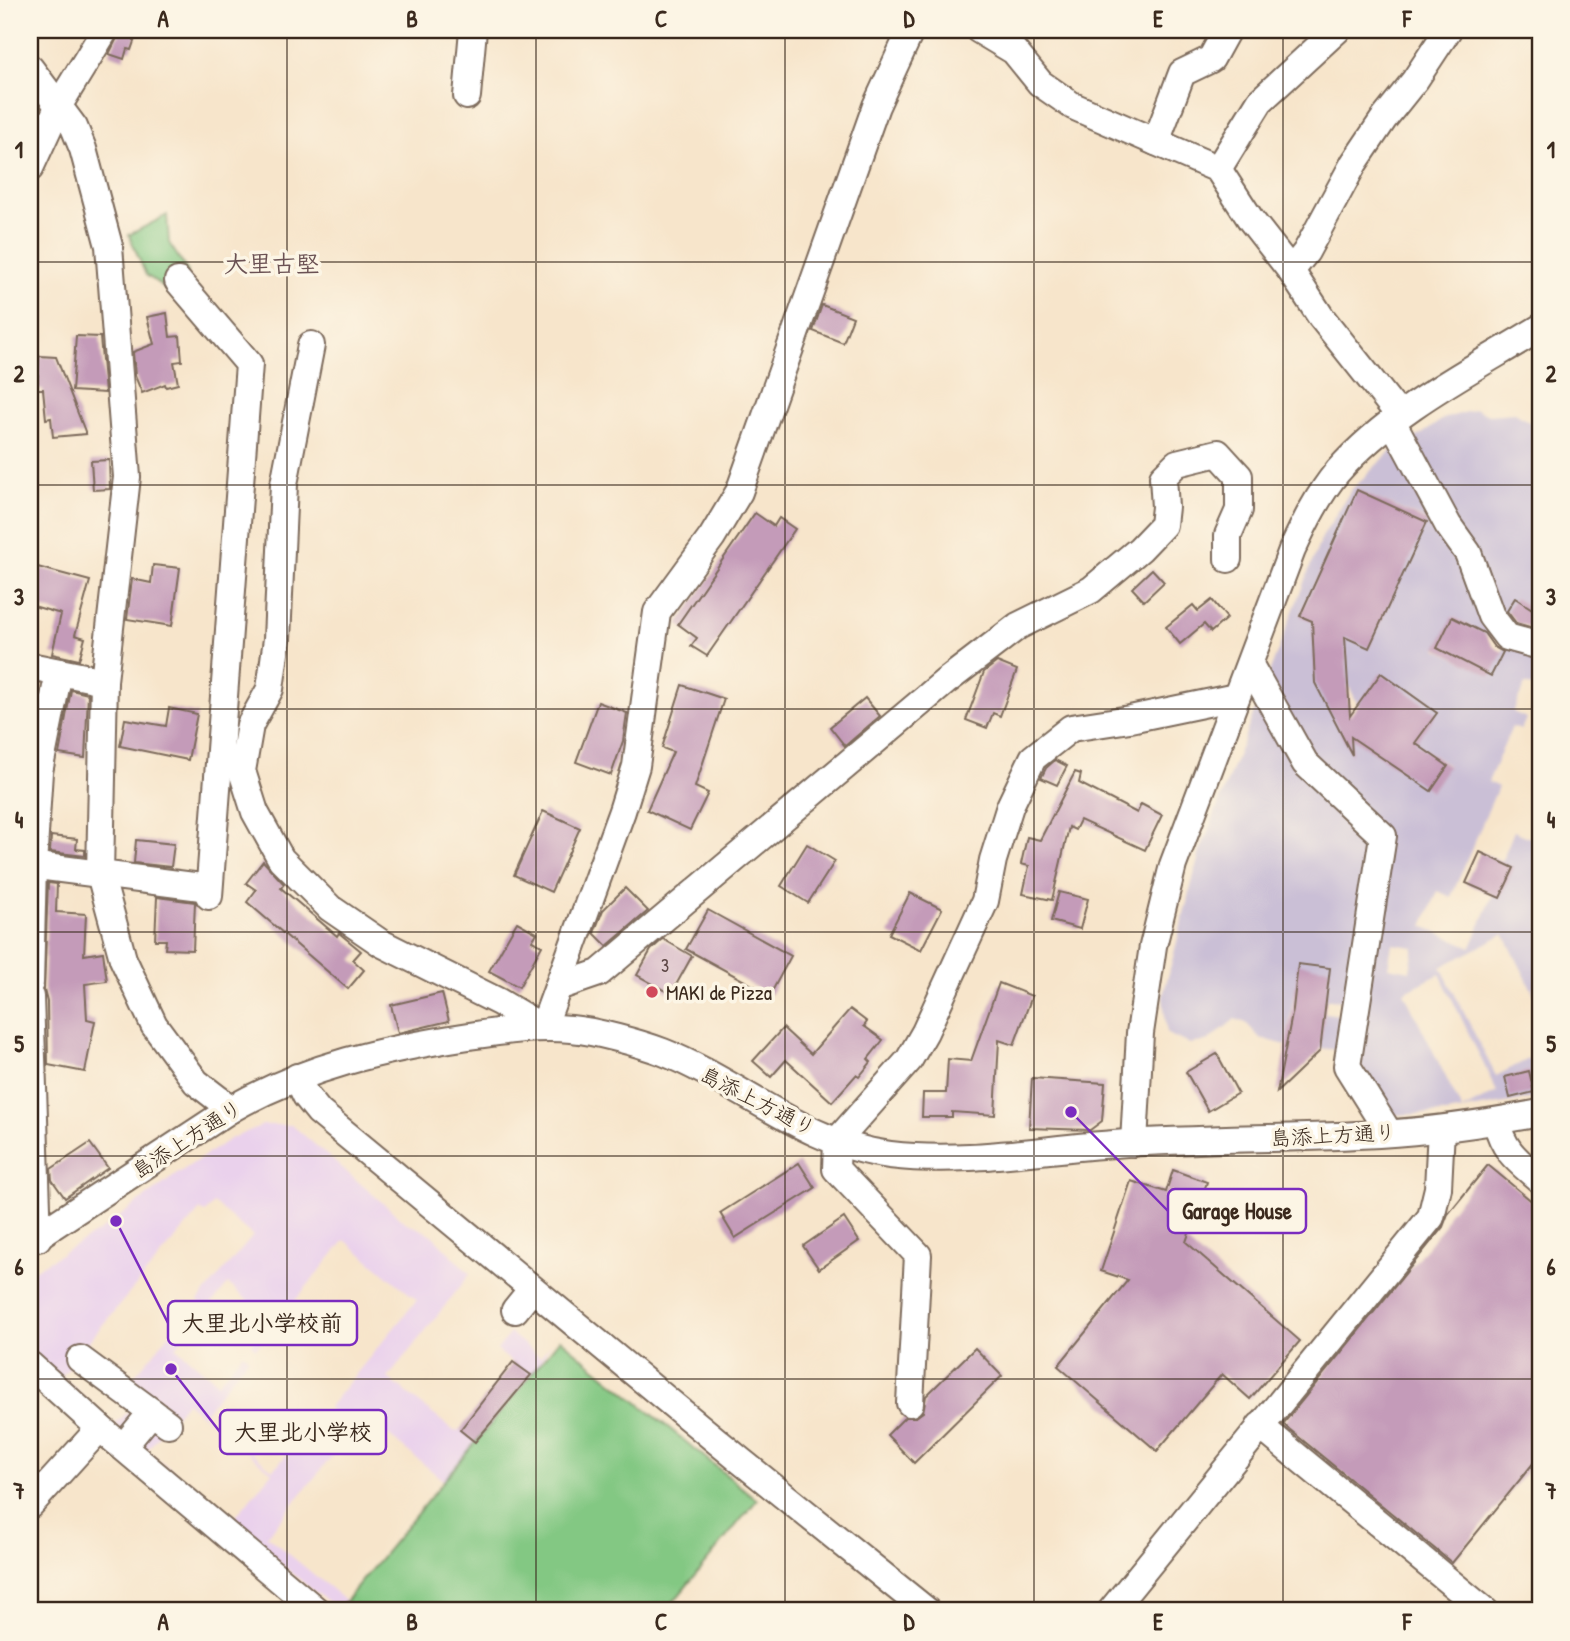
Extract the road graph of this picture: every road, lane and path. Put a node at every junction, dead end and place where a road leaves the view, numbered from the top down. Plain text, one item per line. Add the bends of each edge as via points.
1 (105, 30) edge
2 (474, 30) edge
3 (911, 30) edge
4 (979, 30) edge
5 (1227, 30) edge
6 (1337, 30) edge
7 (1448, 30) edge
8 (1016, 40) edge
9 (30, 68) edge
10 (467, 96) dead end
11 (60, 105) junction
12 (1156, 142) junction
13 (83, 149) junction
14 (30, 164) edge
15 (1218, 169) junction
16 (112, 194) dead end
17 (1292, 271) junction
18 (178, 281) dead end
19 (1540, 328) edge
20 (311, 345) dead end
21 (1395, 418) junction
22 (1228, 559) dead end
23 (1540, 646) edge
24 (1250, 665) junction
25 (30, 666) edge
26 (59, 673) junction
27 (104, 681) junction
28 (1236, 697) junction
29 (220, 745) junction
30 (245, 755) junction
31 (32, 865) edge
32 (100, 874) junction
33 (30, 983) edge
34 (558, 987) junction
35 (30, 997) edge
36 (543, 1028) junction
37 (297, 1077) junction
38 (231, 1109) junction
39 (1540, 1113) edge
40 (1496, 1121) junction
41 (1441, 1129) junction
42 (1389, 1133) junction
43 (836, 1141) junction
44 (1134, 1143) junction
45 (1540, 1180) edge
46 (34, 1240) edge
47 (533, 1289) junction
48 (515, 1310) dead end
49 (80, 1359) dead end
50 (30, 1365) edge
51 (910, 1403) dead end
52 (1260, 1426) junction
53 (100, 1428) junction
54 (123, 1447) junction
55 (30, 1505) edge
56 (305, 1602) edge
57 (927, 1611) edge
58 (1111, 1611) edge
59 (1485, 1611) edge

1 - 11 street
2 - 10 street
3 - 34 street via 876,106 739,492 657,612 636,766
4 - 8 street
5 - 12 street via 1212,59 1182,73
6 - 15 street via 1260,101
7 - 17 street via 1354,163
8 - 12 street via 1040,83 1073,106
9 - 11 street
11 - 13 street
11 - 14 street
12 - 15 street
13 - 16 street via 93,156
13 - 27 street via 109,246 127,477
15 - 17 street
17 - 21 street
18 - 29 street via 249,364
19 - 21 street
20 - 30 street via 284,484 278,639 270,689 250,726
21 - 23 street via 1448,525 1468,553 1491,616 1507,637
21 - 24 street via 1337,473 1312,508
22 - 34 street via 1239,476 1218,453 1177,463 1163,477 1163,525 1140,549 1091,590 1018,626 945,682 599,972
24 - 28 street
24 - 42 street via 1305,764 1383,836 1347,1066
25 - 26 street
26 - 27 street
26 - 31 street via 39,772
27 - 32 street
28 - 43 street via 1071,729 1033,758 1010,806 985,901 925,1032 909,1060
28 - 44 street via 1173,865 1153,946 1140,1033
29 - 30 street
29 - 32 street via 209,892
30 - 36 street via 242,771 255,812 281,859 330,908 381,943
31 - 32 street
31 - 33 street
32 - 38 street via 123,959 154,1025 196,1082
34 - 36 street
35 - 46 street
36 - 37 street, 島添上方通り via 400,1046
36 - 43 street, 島添上方通り via 573,1029 662,1052
37 - 38 street, 島添上方通り
37 - 47 street via 319,1112
38 - 46 street, 島添上方通り
39 - 40 street, 島添上方通り
40 - 41 street, 島添上方通り
40 - 45 street via 1502,1142
41 - 42 street, 島添上方通り
41 - 52 street via 1438,1188 1431,1217
42 - 44 street, 島添上方通り
43 - 44 street, 島添上方通り via 868,1152 921,1158 1010,1156
43 - 51 street via 836,1169 918,1255
47 - 48 street
47 - 57 street
49 - 54 street via 160,1418
50 - 53 street
52 - 58 street
52 - 59 street
53 - 54 street
53 - 55 street
54 - 56 street

